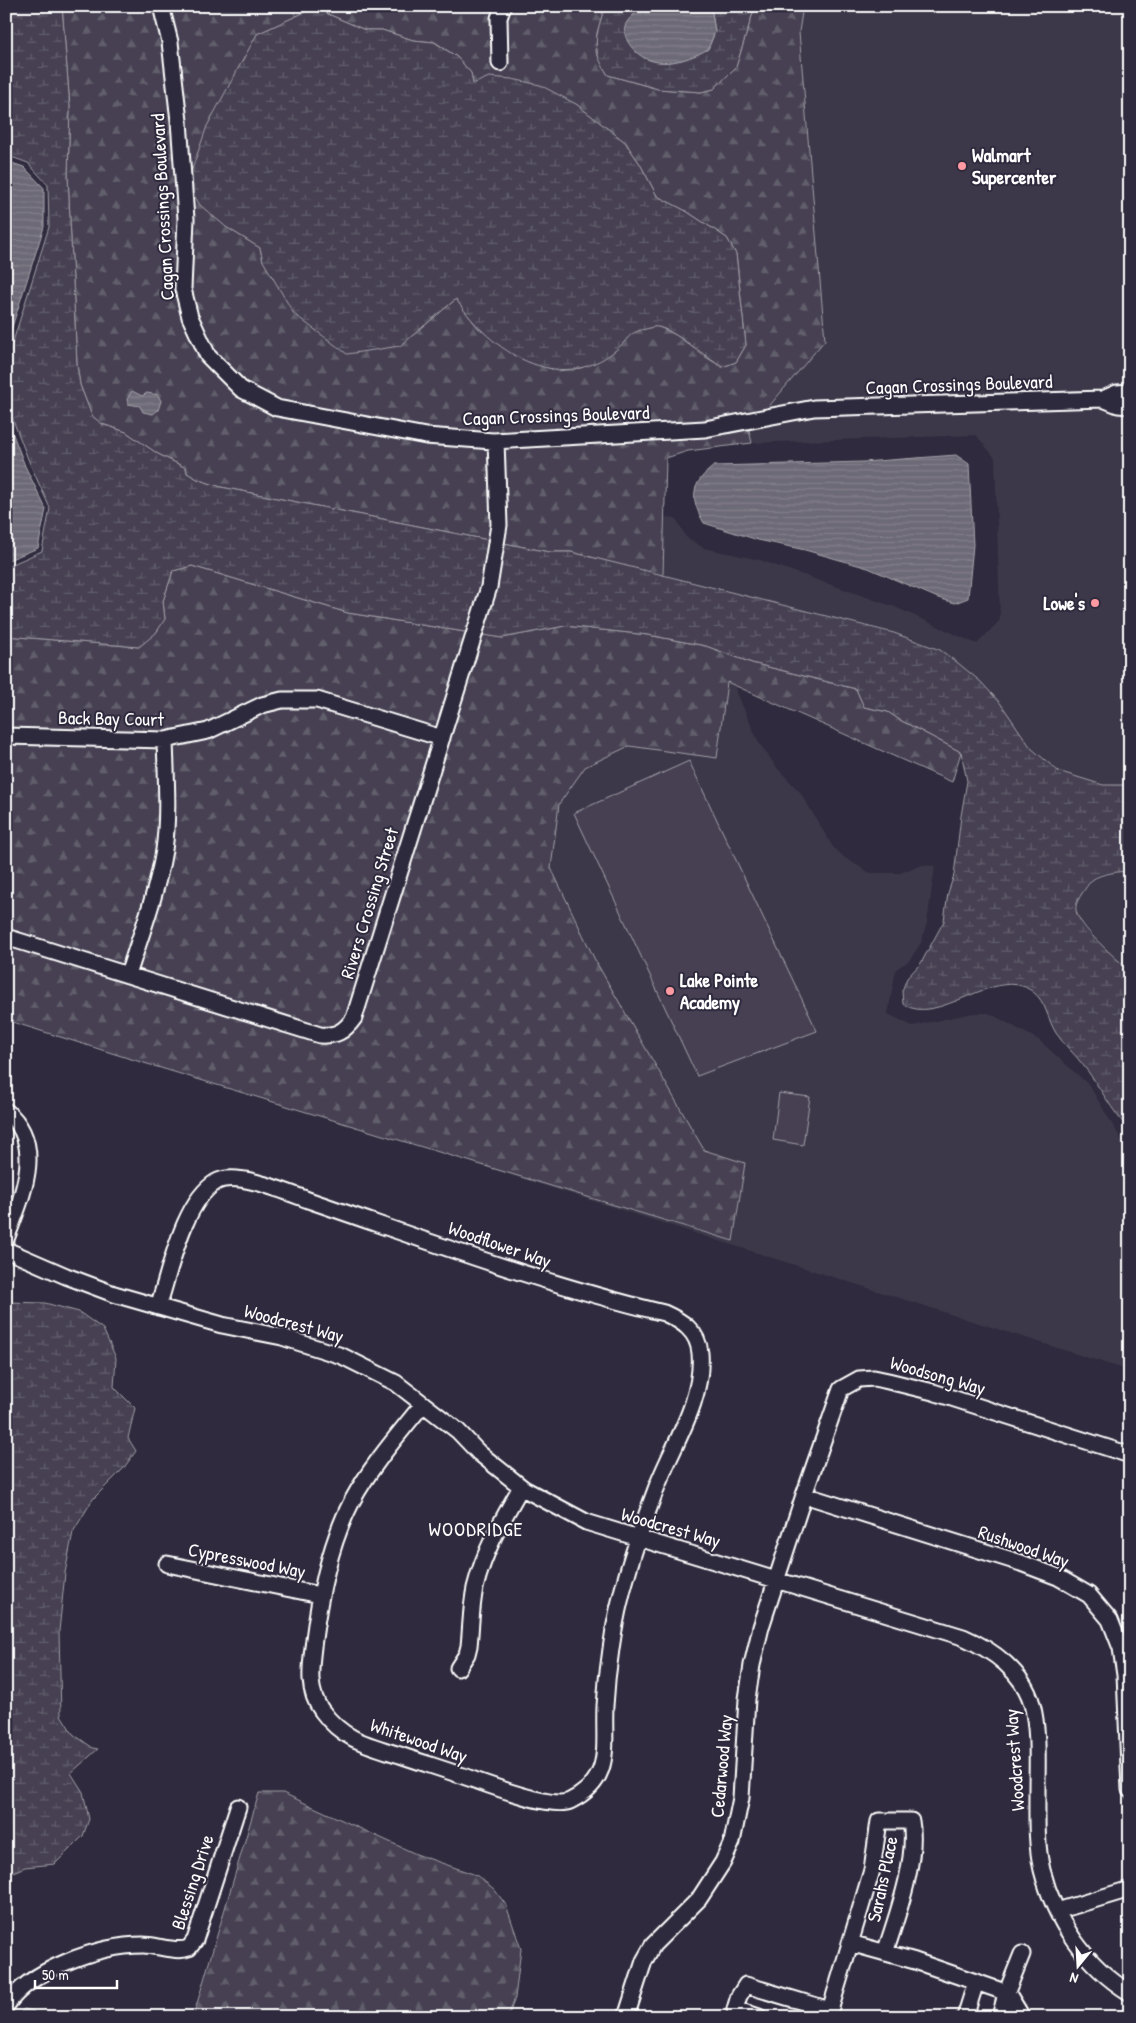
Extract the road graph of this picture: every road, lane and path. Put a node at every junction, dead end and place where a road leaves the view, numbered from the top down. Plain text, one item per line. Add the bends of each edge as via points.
1 (161, 6) edge
2 (503, 6) edge
3 (500, 63) dead end
4 (1130, 392) edge
5 (1103, 399) junction
6 (1130, 406) edge
7 (496, 441) junction
8 (6, 736) edge
9 (442, 738) junction
10 (165, 740) junction
11 (6, 937) edge
12 (128, 975) junction
13 (6, 1110) edge
14 (6, 1239) edge
15 (6, 1250) edge
16 (158, 1307) junction
17 (423, 1404) junction
18 (1130, 1455) edge
19 (521, 1486) junction
20 (804, 1495) junction
21 (639, 1539) junction
22 (167, 1564) dead end
23 (776, 1579) junction
24 (320, 1595) junction
25 (458, 1668) dead end
26 (1130, 1790) edge
27 (238, 1807) dead end
28 (1130, 1889) edge
29 (1057, 1911) junction
30 (850, 1943) junction
31 (885, 1953) junction
32 (1022, 1954) dead end
33 (976, 1982) junction
34 (1130, 1993) edge
35 (1006, 1994) junction
36 (6, 2006) edge
37 (829, 2014) edge
38 (626, 2017) edge
39 (759, 2017) edge
40 (965, 2017) edge
41 (1000, 2017) edge
42 (1022, 2017) edge

1 - 7 street, Cagan Crossings Boulevard via 170,42 179,121 186,219 183,288 190,317 208,356 241,389 277,408 426,436
2 - 3 street via 498,18
4 - 5 street, Cagan Crossings Boulevard
5 - 6 street
5 - 7 street, Cagan Crossings Boulevard via 814,408 705,429
7 - 9 street, Rivers Crossing Street via 499,525 489,587
8 - 10 street, Back Bay Court
9 - 10 street, Back Bay Court via 317,700 282,700 255,708 208,731
9 - 12 street, Rivers Crossing Street via 354,1018 340,1034 320,1034
10 - 12 street via 164,849 159,876
11 - 12 street, Rivers Crossing Street
13 - 14 street via 17,1123 30,1160
15 - 16 street, Woodcrest Way via 66,1276
16 - 17 street, Woodcrest Way via 222,1325 282,1336 342,1356 385,1376
16 - 21 street, Woodflower Way via 188,1214 207,1189 229,1178 290,1194 550,1283 680,1320 693,1332 697,1342 700,1352 698,1379 689,1412 656,1488
17 - 19 street, Woodcrest Way
17 - 24 street, Whitewood Way via 353,1499 337,1536
18 - 20 street, Woodsong Way via 933,1392 865,1378 841,1389
19 - 21 street, Woodcrest Way via 575,1517
19 - 25 street via 494,1532 483,1560 473,1599 469,1646
20 - 23 street, Woodsong Way
20 - 26 street, Rushwood Way via 1021,1563 1058,1576 1089,1595 1110,1620 1121,1648
21 - 23 street, Woodcrest Way
21 - 24 street, Whitewood Way via 612,1641 605,1708 606,1755 598,1778 578,1796 564,1803 505,1791 368,1746 345,1733 321,1710 311,1687 310,1669
22 - 24 street, Cypresswood Way
23 - 29 street, Woodcrest Way via 978,1643 995,1654 1018,1677 1028,1694 1034,1718 1039,1849 1042,1869
23 - 38 street, Cedarwood Way via 760,1627 752,1665 742,1798 732,1842 699,1899 653,1945 644,1961
27 - 36 street, Blessing Drive via 195,1940 189,1948 137,1945 92,1953 35,1979
28 - 29 street
29 - 34 street, Woodcrest Way via 1084,1954 1109,1979
30 - 31 street, Sarahs Place
30 - 31 street, Sarahs Place via 872,1870 879,1821 911,1821 914,1834 906,1885
30 - 37 street, Sarahs Place
31 - 33 street, Sarahs Place
32 - 35 street
33 - 35 street, Sarahs Place
33 - 40 street
35 - 41 street
35 - 42 street
37 - 39 street, Sarahs Place via 746,1985 738,1996 735,2009

